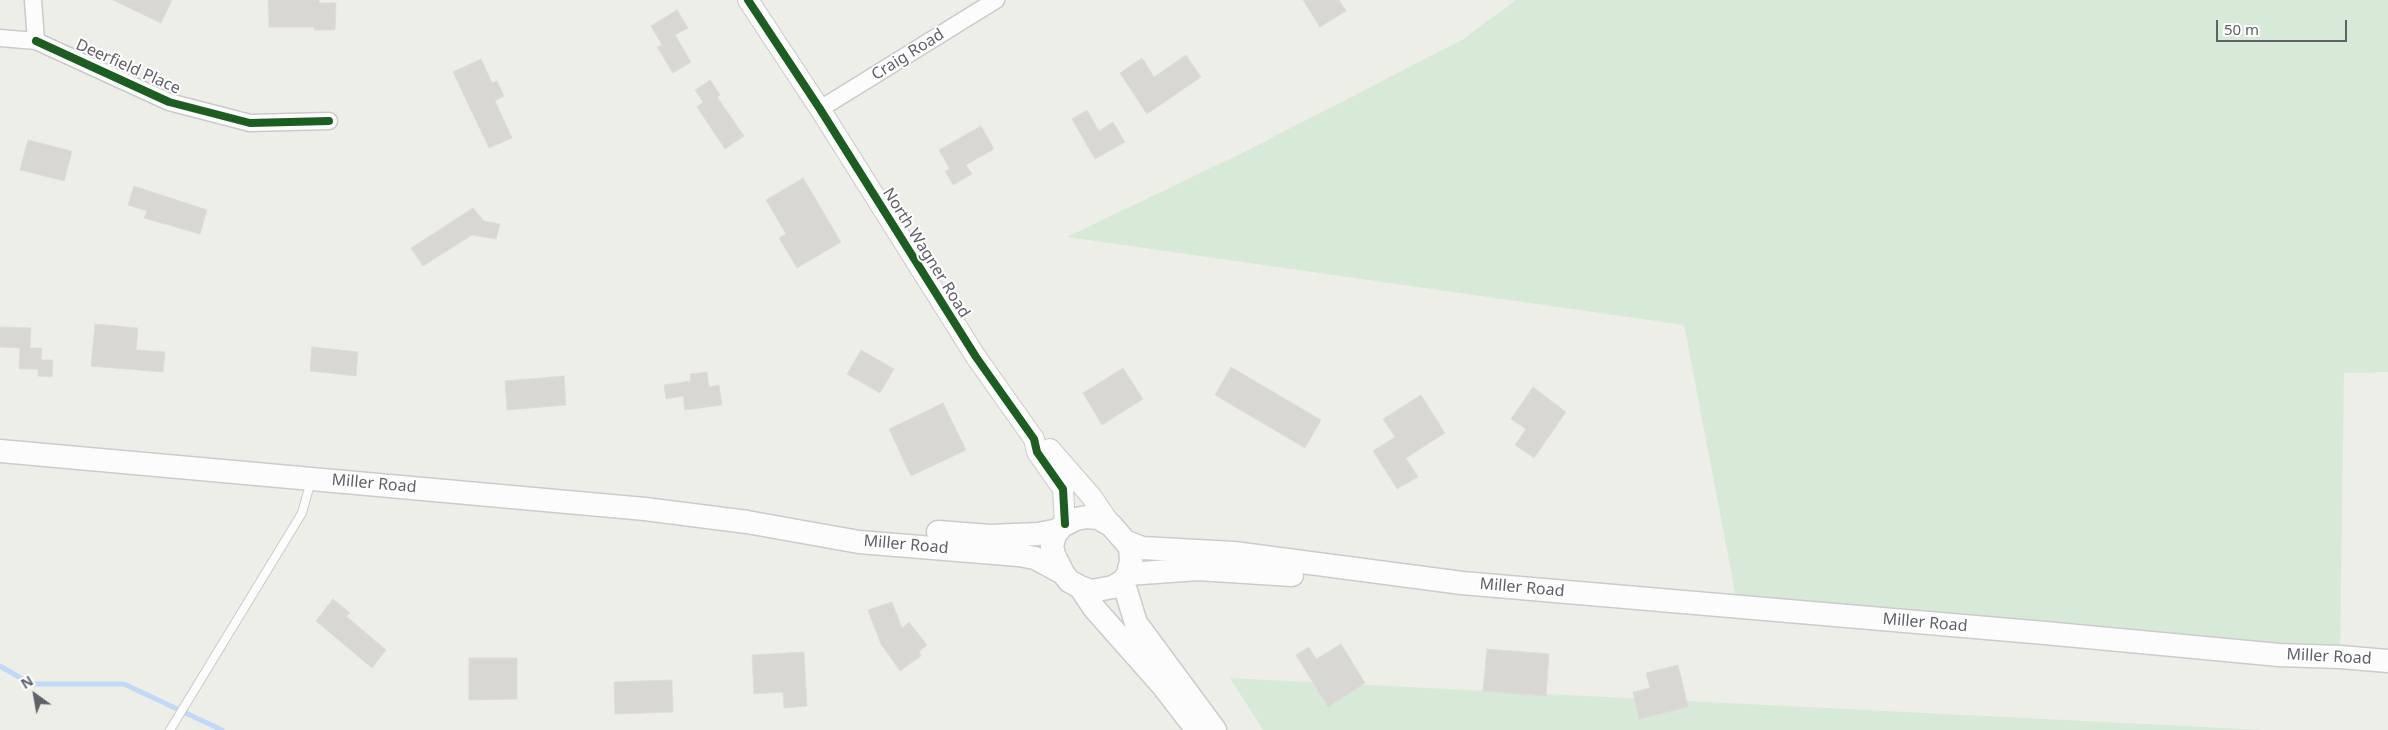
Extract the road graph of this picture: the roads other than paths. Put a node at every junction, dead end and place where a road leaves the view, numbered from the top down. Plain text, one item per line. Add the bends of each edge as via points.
1 (34, 0) edge
2 (748, 0) edge
3 (996, 0) edge
4 (0, 38) edge
5 (36, 41) junction
6 (820, 109) junction
7 (330, 121) dead end
8 (1034, 439) junction
9 (0, 451) edge
10 (311, 479) junction
11 (748, 522) junction
12 (1111, 525) junction
13 (1062, 527) junction
14 (1127, 542) junction
15 (1125, 577) junction
16 (1071, 580) junction
17 (1462, 583) junction
18 (2388, 661) edge
19 (170, 730) edge
20 (1197, 730) edge
21 (1215, 730) edge

1 - 5 street
2 - 6 street, North Wagner Road
3 - 6 street, Craig Road
4 - 5 street, Deerfield Place
5 - 7 street, Deerfield Place via 169,102 250,123
6 - 8 street, North Wagner Road via 976,357
8 - 12 street, North Wagner Road via 1044,443 1091,496
8 - 13 street, North Wagner Road via 1037,452 1063,488
9 - 10 main road, Miller Road
10 - 11 main road, Miller Road via 645,509
10 - 19 lane via 302,513
11 - 13 main road, Miller Road via 801,522 990,536 1038,534
11 - 16 main road, Miller Road via 859,542 1019,555 1035,558
12 - 13 main road via 1088,517 1076,518
12 - 14 main road
13 - 16 main road via 1052,546
14 - 15 main road via 1131,561
14 - 17 main road, Miller Road via 1142,548 1234,553
15 - 16 main road via 1103,590 1092,591
15 - 17 main road, Miller Road via 1198,569 1435,586
15 - 21 main road via 1136,623
16 - 20 main road
17 - 18 main road, Miller Road via 2279,655

